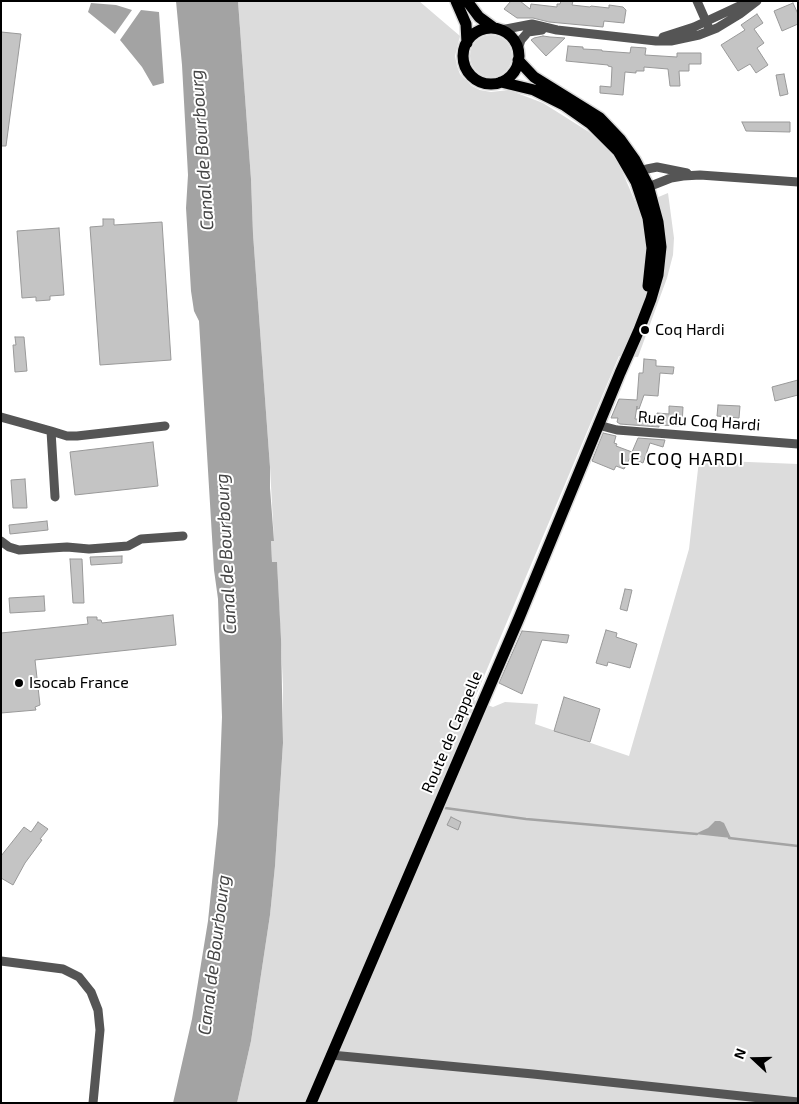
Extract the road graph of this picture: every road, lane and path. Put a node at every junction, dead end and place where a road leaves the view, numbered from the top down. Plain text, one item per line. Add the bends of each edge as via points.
1 (456, 1) edge
2 (467, 1) edge
3 (697, 1) edge
4 (750, 1) edge
5 (757, 1) edge
6 (708, 26) junction
7 (498, 29) junction
8 (557, 30) junction
9 (467, 43) junction
10 (518, 55) junction
11 (502, 82) junction
12 (637, 173) junction
13 (700, 175) junction
14 (798, 182) edge
15 (644, 189) junction
16 (1, 417) edge
17 (598, 425) junction
18 (166, 426) dead end
19 (51, 431) junction
20 (798, 444) edge
21 (56, 497) dead end
22 (182, 536) dead end
23 (1, 540) edge
24 (1, 961) edge
25 (332, 1055) junction
26 (798, 1102) edge
27 (92, 1103) edge
28 (311, 1103) edge

1 - 9 main road via 467,28
2 - 7 main road via 479,17
3 - 6 street
4 - 6 street
5 - 6 street via 734,18
6 - 8 street via 671,41
7 - 8 street via 532,24
7 - 9 main road via 487,28 478,32
7 - 10 main road via 511,37
8 - 10 street via 530,31 523,38
9 - 11 main road via 463,58 470,74 484,83
10 - 11 main road via 513,73
10 - 12 main road via 534,77 600,118 620,139
11 - 12 main road via 538,92 584,118
12 - 13 street via 660,167
12 - 15 main road, Route de Cappelle
13 - 14 street
13 - 15 street via 674,177
15 - 17 main road, Route de Cappelle via 656,250 647,293 620,373
16 - 19 street
17 - 20 street, Rue du Coq Hardi via 617,430
17 - 25 main road, Route de Cappelle
18 - 19 street via 77,436
19 - 21 street
22 - 23 street via 141,539 128,546 89,549 19,550
24 - 27 street via 63,969 79,978 91,992 98,1010 100,1030
25 - 26 street
25 - 28 main road, Route de Cappelle

